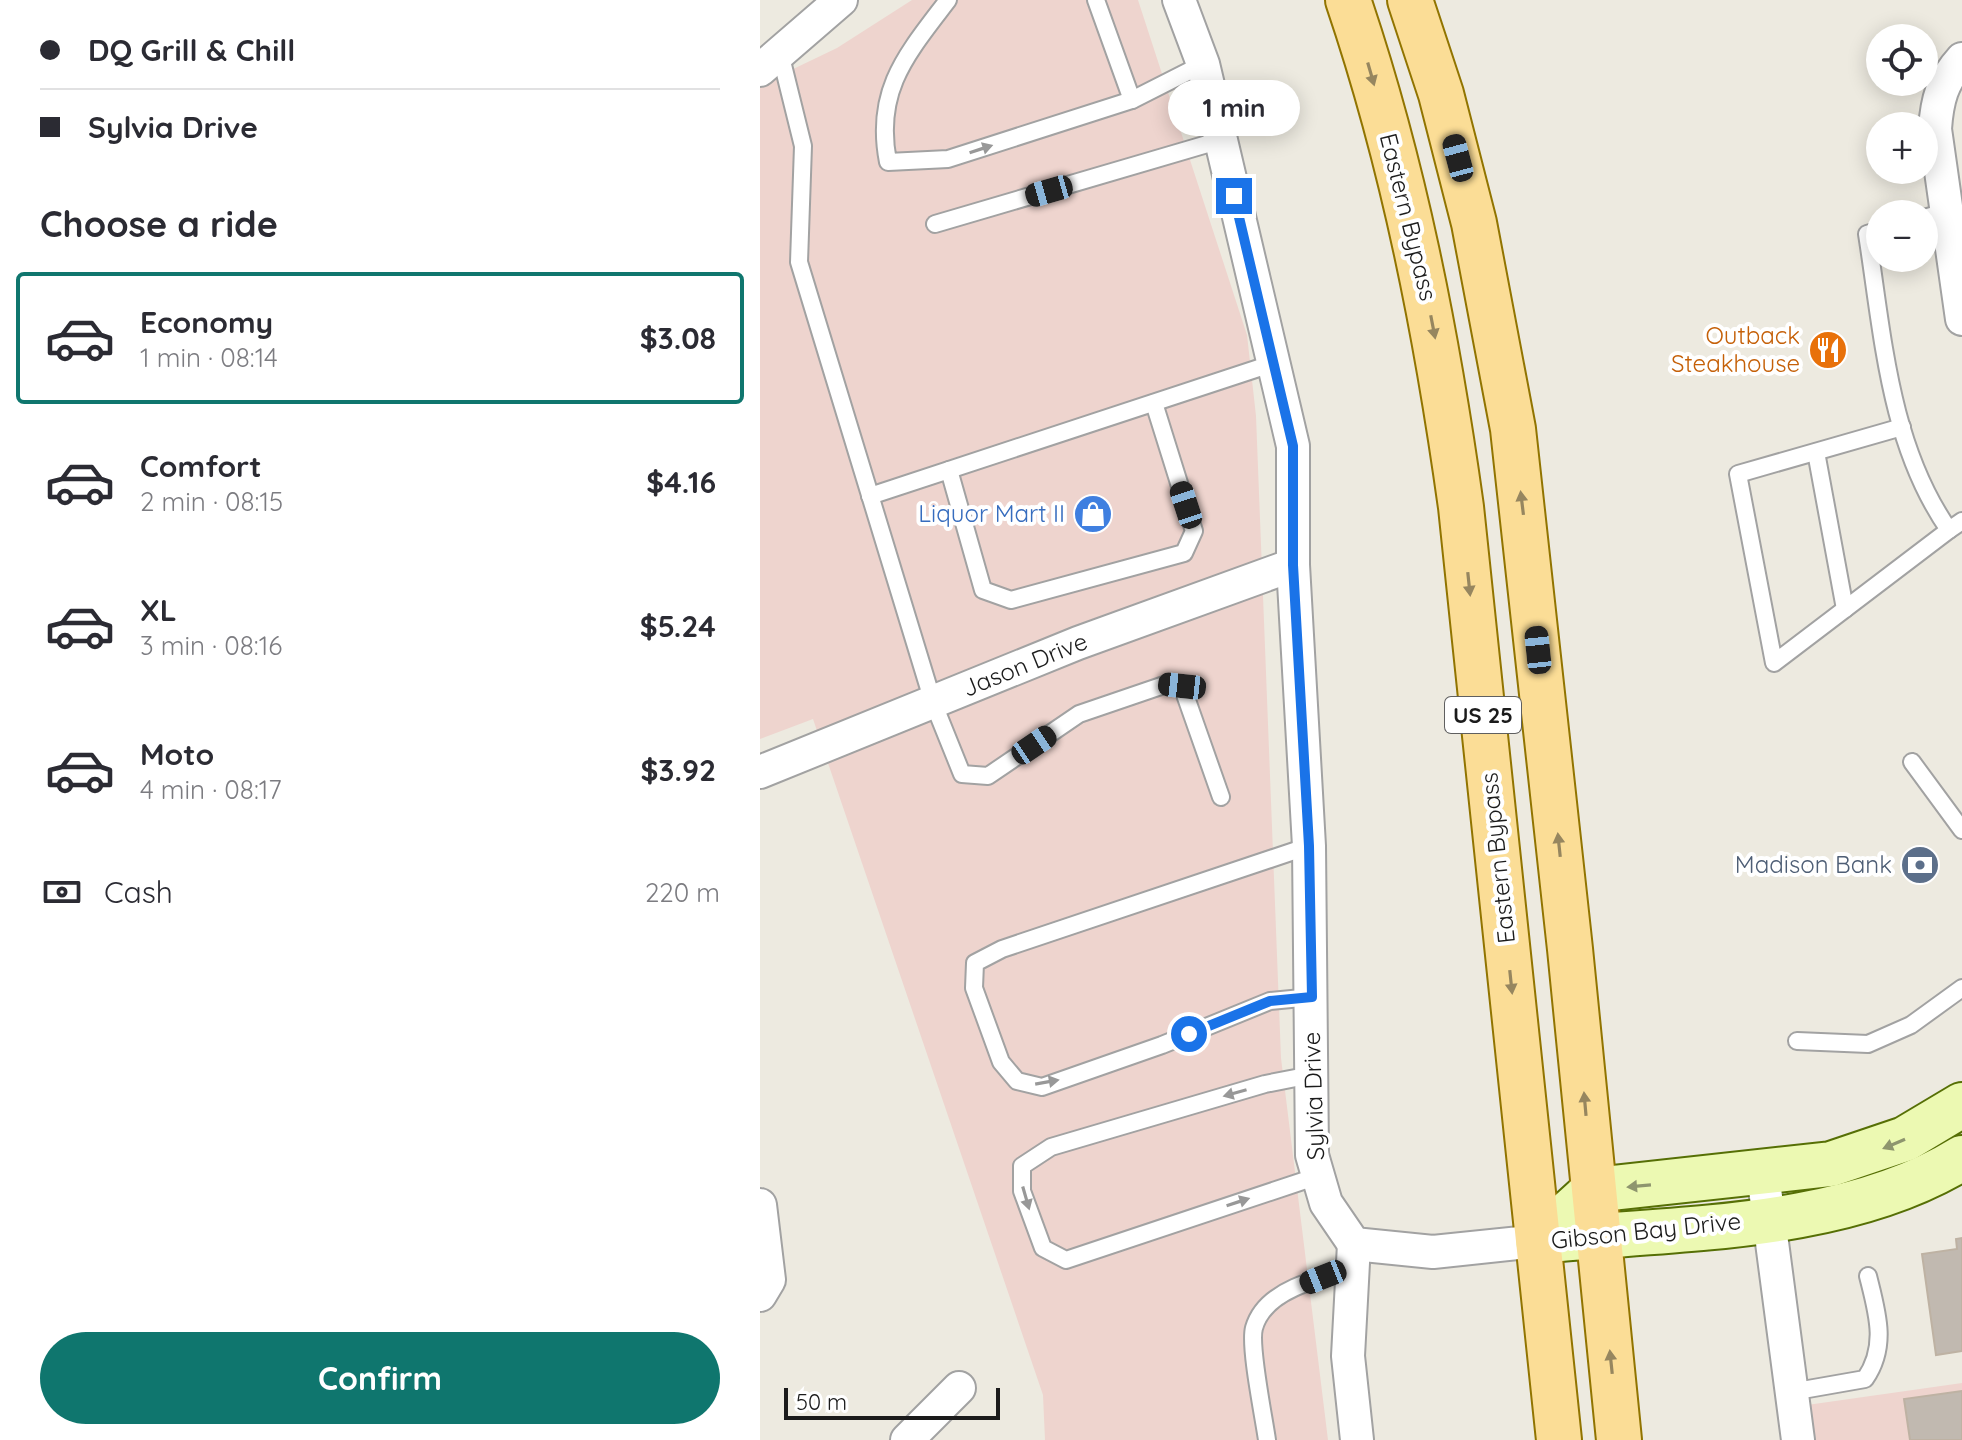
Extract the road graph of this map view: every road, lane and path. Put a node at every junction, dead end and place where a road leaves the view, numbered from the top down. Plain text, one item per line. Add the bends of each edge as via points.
1 (841, 0) edge
2 (948, 0) edge
3 (1096, 0) edge
4 (1179, 0) edge
5 (1348, 0) edge
6 (1410, 0) edge
7 (1962, 59) edge
8 (770, 61) edge
9 (1203, 64) junction
10 (1132, 100) junction
11 (1221, 140) junction
12 (1935, 200) edge
13 (935, 224) dead end
14 (1938, 227) edge
15 (1873, 272) edge
16 (1962, 319) edge
17 (1274, 363) junction
18 (1154, 403) junction
19 (1902, 427) junction
20 (1816, 452) junction
21 (949, 470) junction
22 (870, 496) junction
23 (1956, 526) edge
24 (1293, 565) junction
25 (1845, 609) junction
26 (933, 702) junction
27 (1912, 762) dead end
28 (760, 772) edge
29 (1221, 797) dead end
30 (1962, 830) edge
31 (1309, 846) junction
32 (1962, 988) edge
33 (1312, 997) junction
34 (1797, 1041) dead end
35 (1311, 1075) junction
36 (1962, 1105) edge
37 (1962, 1158) edge
38 (1763, 1174) junction
39 (1318, 1176) junction
40 (1594, 1190) junction
41 (760, 1205) edge
42 (1769, 1218) junction
43 (1598, 1236) junction
44 (1538, 1241) junction
45 (1353, 1258) junction
46 (1868, 1276) dead end
47 (760, 1295) edge
48 (959, 1388) dead end
49 (1791, 1392) junction
50 (907, 1440) edge
51 (1267, 1440) edge
52 (1357, 1440) edge
53 (1559, 1440) edge
54 (1619, 1440) edge
55 (1798, 1440) edge

1 - 8 street
2 -> 10 lane via 908,53 885,100 888,162 948,159
3 - 10 lane
4 - 9 street, Sylvia Drive
5 -> 44 main road, Eastern Bypass / US 25 via 1397,165 1441,367 1463,522
40 -> 6 main road, US 25 via 1513,429 1474,223
7 - 12 street via 1937,100
8 - 22 lane via 803,146 799,262
9 - 10 lane
9 - 11 street, Sylvia Drive
11 - 13 lane
11 - 17 street, Sylvia Drive
14 - 16 street
15 - 19 lane
17 - 18 lane
17 - 24 street, Sylvia Drive via 1293,446
18 - 21 lane
18 - 21 lane via 1194,531 1184,553 1011,600 983,590
19 - 20 lane
19 - 23 lane via 1926,497
20 - 25 lane
20 - 25 lane via 1738,474 1774,663
21 - 22 lane
22 - 26 lane
23 - 25 lane
24 - 26 street, Jason Drive
24 - 31 street, Sylvia Drive
26 - 28 street, Jason Drive
26 - 29 lane via 962,774 988,776 1079,714 1164,685 1182,686
27 - 30 lane
31 - 33 street, Sylvia Drive
31 -> 33 lane via 1002,949 975,963 974,988 1001,1062 1017,1081 1042,1087 1270,1001
32 - 34 lane via 1911,1025 1868,1044
33 - 35 street, Sylvia Drive
35 - 39 street, Sylvia Drive via 1312,1155
35 -> 39 lane via 1051,1147 1022,1166 1022,1191 1043,1248 1066,1260
36 -> 38 street, Gibson Bay Drive via 1868,1154
37 - 42 street, Gibson Bay Drive via 1873,1198
38 -> 40 street, Gibson Bay Drive
38 - 42 street
39 - 45 street, Sylvia Drive
40 - 43 main road, US 25
40 - 44 street, Gibson Bay Drive
41 - 47 street via 769,1280
42 - 43 street, Gibson Bay Drive
42 - 49 street
43 - 44 street, Gibson Bay Drive
54 -> 43 main road, US 25
44 - 45 street
44 - 53 main road, Eastern Bypass / US 25
45 - 51 lane via 1283,1293 1253,1330
45 - 52 street via 1348,1356
46 - 49 lane via 1881,1330 1876,1364 1865,1379
48 - 50 street
49 - 55 street

